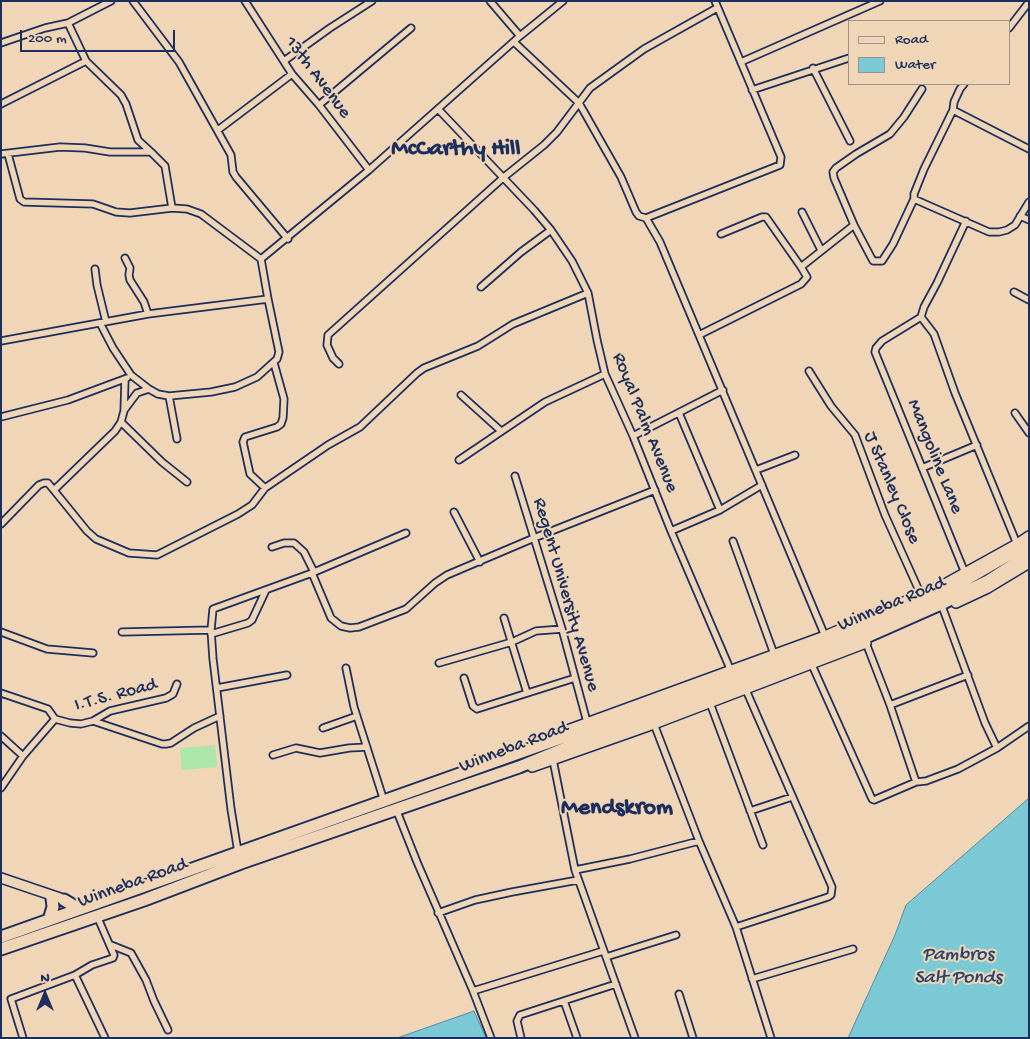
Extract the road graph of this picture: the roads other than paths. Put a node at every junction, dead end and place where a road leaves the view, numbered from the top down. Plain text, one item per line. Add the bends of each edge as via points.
1 (111, 1) edge
2 (133, 1) edge
3 (245, 1) edge
4 (372, 1) edge
5 (490, 1) edge
6 (563, 1) edge
7 (880, 1) edge
8 (1029, 2) edge
9 (716, 4) edge
10 (68, 23) junction
11 (1010, 27) edge
12 (411, 28) dead end
13 (520, 36) junction
14 (514, 42) junction
15 (1, 44) edge
16 (848, 58) edge
17 (86, 61) junction
18 (284, 61) junction
19 (741, 62) junction
20 (813, 68) junction
21 (292, 74) junction
22 (962, 86) edge
23 (922, 88) dead end
24 (752, 90) junction
25 (579, 103) junction
26 (1, 104) edge
27 (319, 105) junction
28 (438, 109) junction
29 (953, 110) junction
30 (218, 130) junction
31 (850, 141) dead end
32 (1029, 149) edge
33 (151, 152) junction
34 (5, 154) edge
35 (368, 170) junction
36 (504, 177) junction
37 (914, 199) junction
38 (1029, 202) edge
39 (172, 208) junction
40 (802, 212) dead end
41 (1020, 216) junction
42 (646, 218) junction
43 (1029, 220) edge
44 (966, 221) junction
45 (854, 225) junction
46 (551, 230) junction
47 (720, 234) dead end
48 (288, 238) junction
49 (821, 250) junction
50 (125, 258) dead end
51 (261, 259) junction
52 (801, 267) junction
53 (96, 269) dead end
54 (480, 287) dead end
55 (1014, 292) dead end
56 (588, 293) junction
57 (268, 299) junction
58 (1029, 300) edge
59 (148, 314) junction
60 (921, 317) junction
61 (103, 322) junction
62 (699, 335) junction
63 (1, 341) edge
64 (274, 363) junction
65 (338, 364) dead end
66 (809, 371) dead end
67 (605, 374) junction
68 (128, 377) junction
69 (149, 389) junction
70 (723, 390) junction
71 (461, 395) dead end
72 (169, 396) junction
73 (124, 411) junction
74 (679, 413) junction
75 (1015, 413) dead end
76 (1, 418) edge
77 (121, 422) junction
78 (501, 431) junction
79 (1029, 433) edge
80 (633, 436) junction
81 (177, 439) dead end
82 (977, 445) junction
83 (795, 455) dead end
84 (459, 460) dead end
85 (922, 468) junction
86 (756, 470) junction
87 (514, 476) dead end
88 (187, 482) dead end
89 (762, 486) junction
90 (265, 488) junction
91 (54, 490) junction
92 (655, 490) junction
93 (720, 510) junction
94 (454, 512) dead end
95 (1, 524) edge
96 (671, 531) junction
97 (406, 533) dead end
98 (1029, 536) edge
99 (534, 538) junction
100 (733, 541) dead end
101 (1023, 544) edge
102 (272, 547) dead end
103 (1029, 555) edge
104 (480, 562) junction
105 (1029, 563) edge
106 (313, 573) junction
107 (965, 573) junction
108 (266, 590) junction
109 (921, 596) junction
110 (943, 609) junction
111 (504, 618) dead end
112 (894, 619) junction
113 (562, 629) junction
114 (1, 632) edge
115 (122, 632) dead end
116 (211, 632) junction
117 (825, 636) junction
118 (512, 642) junction
119 (866, 643) junction
120 (93, 654) dead end
121 (774, 654) junction
122 (439, 663) dead end
123 (812, 665) junction
124 (346, 668) dead end
125 (731, 671) junction
126 (287, 675) dead end
127 (968, 675) junction
128 (464, 678) dead end
129 (575, 678) junction
130 (177, 684) dead end
131 (217, 688) junction
132 (746, 690) junction
133 (527, 692) junction
134 (1, 694) edge
135 (710, 703) junction
136 (890, 705) junction
137 (220, 716) junction
138 (357, 716) junction
139 (55, 719) junction
140 (93, 721) junction
141 (587, 722) junction
142 (654, 724) junction
143 (1029, 726) edge
144 (323, 728) dead end
145 (1, 736) edge
146 (367, 747) junction
147 (997, 748) junction
148 (273, 755) dead end
149 (23, 756) junction
150 (512, 756) junction
151 (553, 760) junction
152 (519, 767) junction
153 (916, 782) junction
154 (1, 788) edge
155 (792, 797) junction
156 (384, 801) junction
157 (396, 809) junction
158 (750, 811) junction
159 (324, 821) junction
160 (332, 832) junction
161 (699, 841) junction
162 (763, 845) dead end
163 (238, 854) junction
164 (575, 870) junction
165 (1, 878) edge
166 (578, 880) junction
167 (55, 897) junction
168 (88, 907) junction
169 (438, 913) junction
170 (97, 916) junction
171 (49, 920) junction
172 (68, 920) junction
173 (736, 927) junction
174 (676, 935) dead end
175 (1, 937) edge
176 (111, 945) junction
177 (1, 949) edge
178 (853, 949) dead end
179 (604, 954) junction
180 (75, 975) junction
181 (752, 979) junction
182 (616, 984) junction
183 (473, 990) junction
184 (679, 994) dead end
185 (564, 1001) junction
186 (168, 1030) dead end
187 (23, 1038) edge
188 (105, 1038) edge
189 (491, 1038) edge
190 (521, 1038) edge
191 (577, 1038) edge
192 (635, 1038) edge
193 (693, 1038) edge
194 (771, 1038) edge

1 - 10 street
2 - 30 street via 179,62
3 - 18 street, 13th Avenue
4 - 18 street
5 - 13 street
6 - 13 street
7 - 19 street
8 - 11 street
9 - 19 street
9 - 25 street via 590,88
10 - 15 street
10 - 17 street
12 - 27 street
13 - 14 street
14 - 25 street
14 - 28 street
16 - 20 street
17 - 26 street
17 - 33 street via 121,95 138,140
18 - 21 street, 13th Avenue
19 - 24 street
20 - 24 street
20 - 31 street
21 - 27 street, 13th Avenue
21 - 30 street
22 - 29 street
23 - 45 street via 890,134 833,172
24 - 42 street via 781,157 780,165
25 - 36 street via 544,145
25 - 42 street via 636,212
27 - 35 street, 13th Avenue
28 - 35 street
28 - 36 street, Royal Palm Avenue
29 - 32 street
29 - 37 street via 924,169
30 - 48 street via 231,155 236,177
33 - 34 street via 110,152 60,146
33 - 39 street via 165,166
34 - 39 street via 24,202 93,204 130,213
35 - 48 street
36 - 46 street, Royal Palm Avenue
36 - 65 street via 328,335 327,345
37 - 44 street
37 - 45 street via 882,261 873,261
38 - 41 street
39 - 51 street via 201,214
40 - 49 street
41 - 43 street
41 - 44 street via 1015,225 999,232 989,232
42 - 62 street via 660,242
44 - 60 street
45 - 49 street
46 - 54 street
46 - 56 street, Royal Palm Avenue
47 - 52 street via 766,217
48 - 51 street
49 - 52 street
50 - 59 street via 130,268 130,280
51 - 57 street
52 - 62 street via 807,277 800,284
53 - 61 street
55 - 58 street
56 - 67 street, Royal Palm Avenue
56 - 90 street via 513,324 478,346 424,368 360,427
57 - 59 street
57 - 64 street via 279,352
59 - 61 street
60 - 82 street via 934,334
60 - 85 street, Mangoline Lane via 882,341 875,352
61 - 63 street
61 - 68 street
62 - 70 street
64 - 72 street via 257,377 235,387
64 - 90 street via 284,399 281,424 248,435 243,442 250,474
66 - 109 street, J Stanley Close via 831,406 855,435
67 - 78 street via 545,402
67 - 80 street, Royal Palm Avenue
68 - 69 street
68 - 73 street
68 - 76 street via 68,400
69 - 72 street
69 - 73 street via 137,394
70 - 74 street
70 - 86 street
71 - 78 street
72 - 81 street
73 - 77 street
74 - 80 street
74 - 93 street
75 - 79 street
77 - 88 street
77 - 91 street
78 - 84 street
80 - 92 street, Royal Palm Avenue
82 - 85 street
82 - 101 street
83 - 86 street
85 - 107 street, Mangoline Lane
86 - 89 street
87 - 99 street, Regent University Avenue
89 - 93 street
89 - 117 street
90 - 91 street via 252,504 238,514 157,555 129,553 96,539
91 - 95 street via 48,483 39,485
92 - 96 street, Royal Palm Avenue
92 - 99 street
93 - 96 street
94 - 104 street
96 - 125 street, Royal Palm Avenue
97 - 106 street
98 - 101 street
99 - 104 street
99 - 113 street, Regent University Avenue
100 - 121 street
101 - 107 street
101 - 112 highway, Winneba Road
102 - 106 street via 294,543 304,552
103 - 112 highway, Winneba Road via 988,580
104 - 106 street via 435,582 406,609 350,628 331,618
105 - 110 street via 988,588
106 - 108 street
107 - 109 street
108 - 116 street via 252,620
108 - 116 street via 213,609
109 - 112 street
110 - 112 street
110 - 127 street
111 - 118 street
112 - 117 street
112 - 119 street
112 - 150 highway, Winneba Road
112 - 152 highway, Winneba Road via 778,671 600,734
113 - 118 street via 542,630
113 - 129 street, Regent University Avenue
114 - 120 street via 47,649
115 - 116 street
116 - 131 street
117 - 121 street
118 - 122 street
118 - 133 street
119 - 123 street
119 - 136 street
121 - 125 street
123 - 132 street
123 - 153 street via 872,799
124 - 138 street
125 - 141 street
126 - 131 street
127 - 136 street
127 - 147 street
128 - 133 street via 475,709
129 - 133 street
129 - 141 street, Regent University Avenue
130 - 140 street, I.T.S. Road via 173,694 166,698 110,711
131 - 137 street
132 - 135 street
132 - 155 street
134 - 139 street via 48,709
135 - 142 street
135 - 158 street
136 - 153 street
137 - 140 street via 166,744
137 - 163 street
138 - 144 street
138 - 146 street
139 - 140 street, I.T.S. Road via 76,724
139 - 149 street, I.T.S. Road
141 - 150 street via 531,744
142 - 151 street
142 - 161 street
143 - 147 street
145 - 149 street
146 - 148 street via 320,753 296,748
146 - 156 street
147 - 153 street via 943,776
149 - 154 street, I.T.S. Road
150 - 156 highway, Winneba Road
151 - 152 street
151 - 164 street
152 - 157 highway, Winneba Road
155 - 158 street
155 - 173 street via 832,887 831,895
156 - 159 highway, Winneba Road
157 - 160 highway, Winneba Road
157 - 169 street
158 - 162 street
159 - 160 highway
159 - 163 highway, Winneba Road
160 - 170 highway, Winneba Road
161 - 164 street
161 - 173 street
163 - 168 highway, Winneba Road
164 - 166 street
165 - 167 street
166 - 169 street via 494,896
166 - 179 street
167 - 168 highway via 74,906
167 - 171 highway
167 - 172 street
168 - 172 highway, Winneba Road
169 - 183 street
170 - 172 highway, Winneba Road
170 - 176 street
171 - 172 highway, Winneba Road
171 - 175 highway, Winneba Road
172 - 177 highway, Winneba Road
173 - 181 street
174 - 179 street
176 - 180 street via 112,958
176 - 186 street via 131,953
178 - 181 street
179 - 182 street
179 - 183 street
180 - 187 street via 11,999
180 - 188 street
181 - 194 street
182 - 185 street
182 - 192 street
183 - 189 street
184 - 193 street
185 - 190 street via 520,1016 517,1021
185 - 191 street

